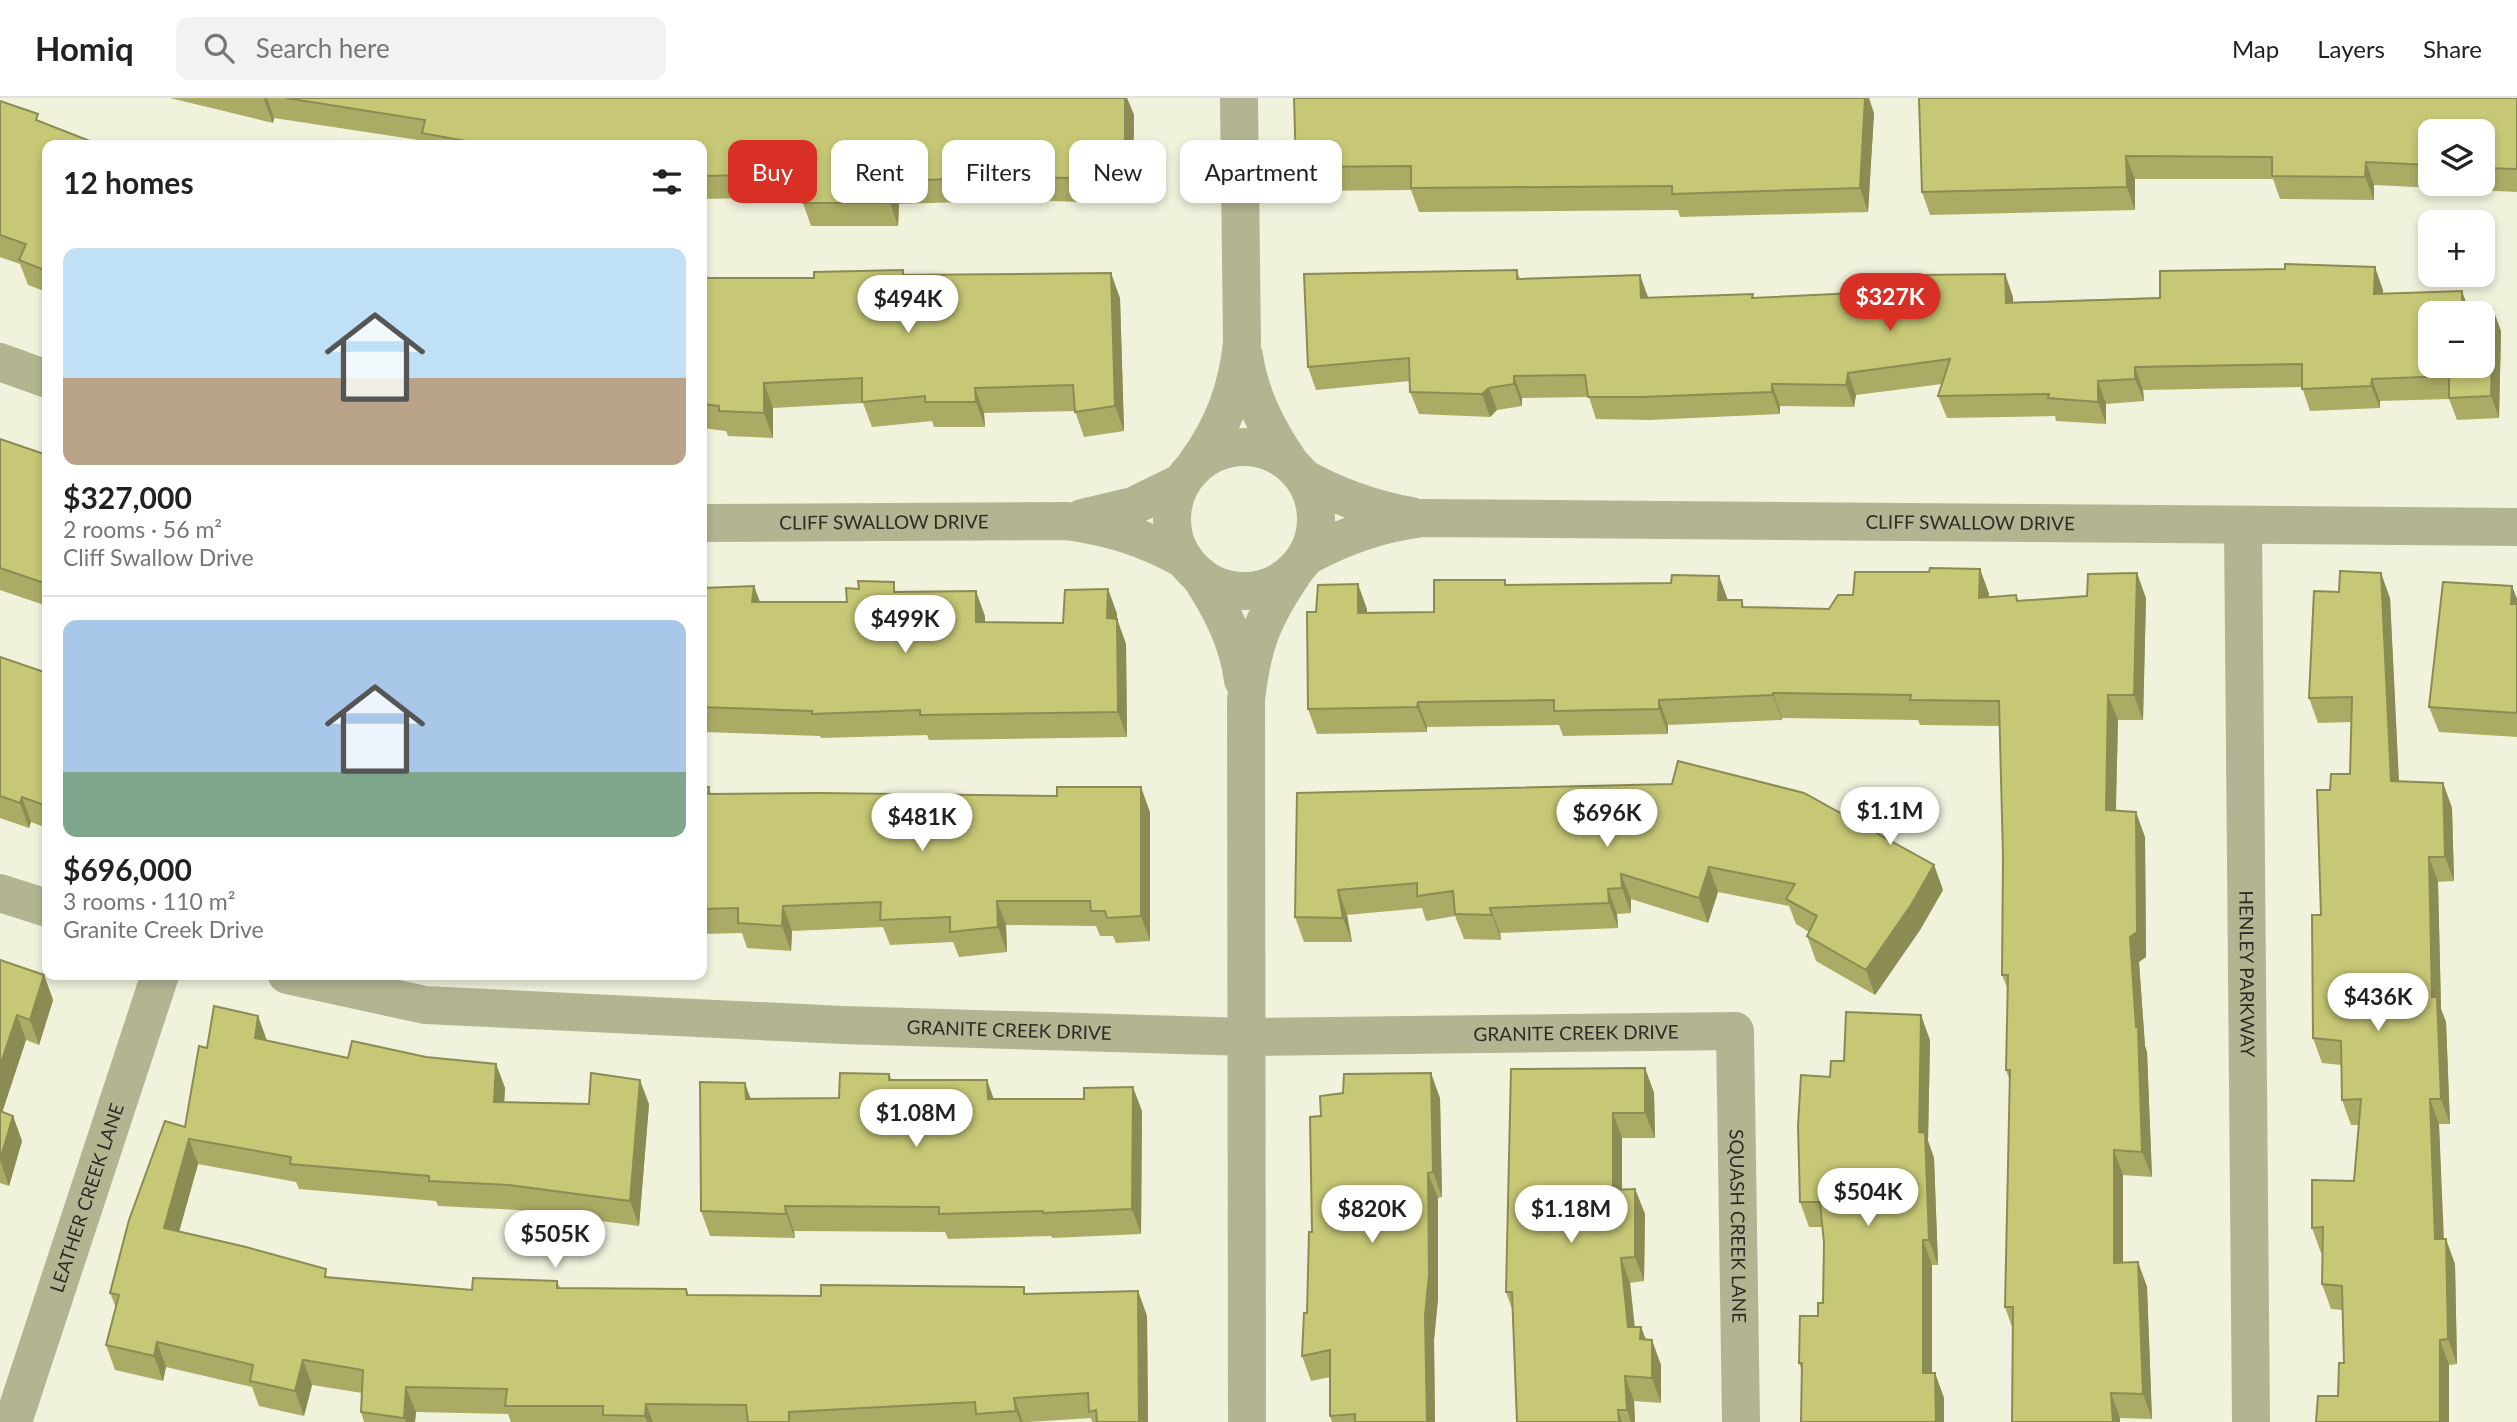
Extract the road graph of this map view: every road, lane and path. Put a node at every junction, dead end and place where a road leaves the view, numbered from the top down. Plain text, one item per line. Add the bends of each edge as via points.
1 (1239, 98) edge
2 (1242, 343) junction
3 (0, 362) edge
4 (42, 377) edge
5 (1297, 470) junction
6 (1188, 474) junction
7 (1423, 518) junction
8 (1066, 521) junction
9 (707, 523) edge
10 (2243, 526) junction
11 (2517, 527) edge
12 (1300, 564) junction
13 (1192, 568) junction
14 (1246, 700) junction
15 (0, 893) edge
16 (42, 906) edge
17 (158, 980) edge
18 (310, 980) edge
19 (1735, 1031) joint
20 (1248, 1037) junction
21 (15, 1422) edge
22 (1247, 1422) edge
23 (1741, 1422) edge
24 (2251, 1422) edge

1 - 2 street
2 - 5 street via 1256,403 1270,434
2 - 6 street via 1223,421
3 - 4 street
5 - 6 street via 1272,452 1231,447 1212,454
5 - 7 street, CLIFF SWALLOW DRIVE via 1348,499
5 - 12 street via 1313,496 1317,517 1315,537
6 - 8 street, CLIFF SWALLOW DRIVE via 1133,506
6 - 13 street via 1174,501 1172,522 1175,542
7 - 10 street, CLIFF SWALLOW DRIVE
7 - 12 street, CLIFF SWALLOW DRIVE via 1362,530
8 - 9 street, CLIFF SWALLOW DRIVE
8 - 13 street, CLIFF SWALLOW DRIVE via 1130,534 1158,545
10 - 11 street, CLIFF SWALLOW DRIVE
10 - 24 street, HENLEY PARKWAY
12 - 13 street via 1277,584 1257,591 1216,586
12 - 14 street via 1273,602 1257,636
13 - 14 street via 1230,627
14 - 20 street
15 - 16 street
17 - 21 street, LEATHER CREEK LANE
18 - 20 street, GRANITE CREEK DRIVE via 425,1005
19 - 20 street, GRANITE CREEK DRIVE
19 - 23 street, SQUASH CREEK LANE
20 - 22 street

